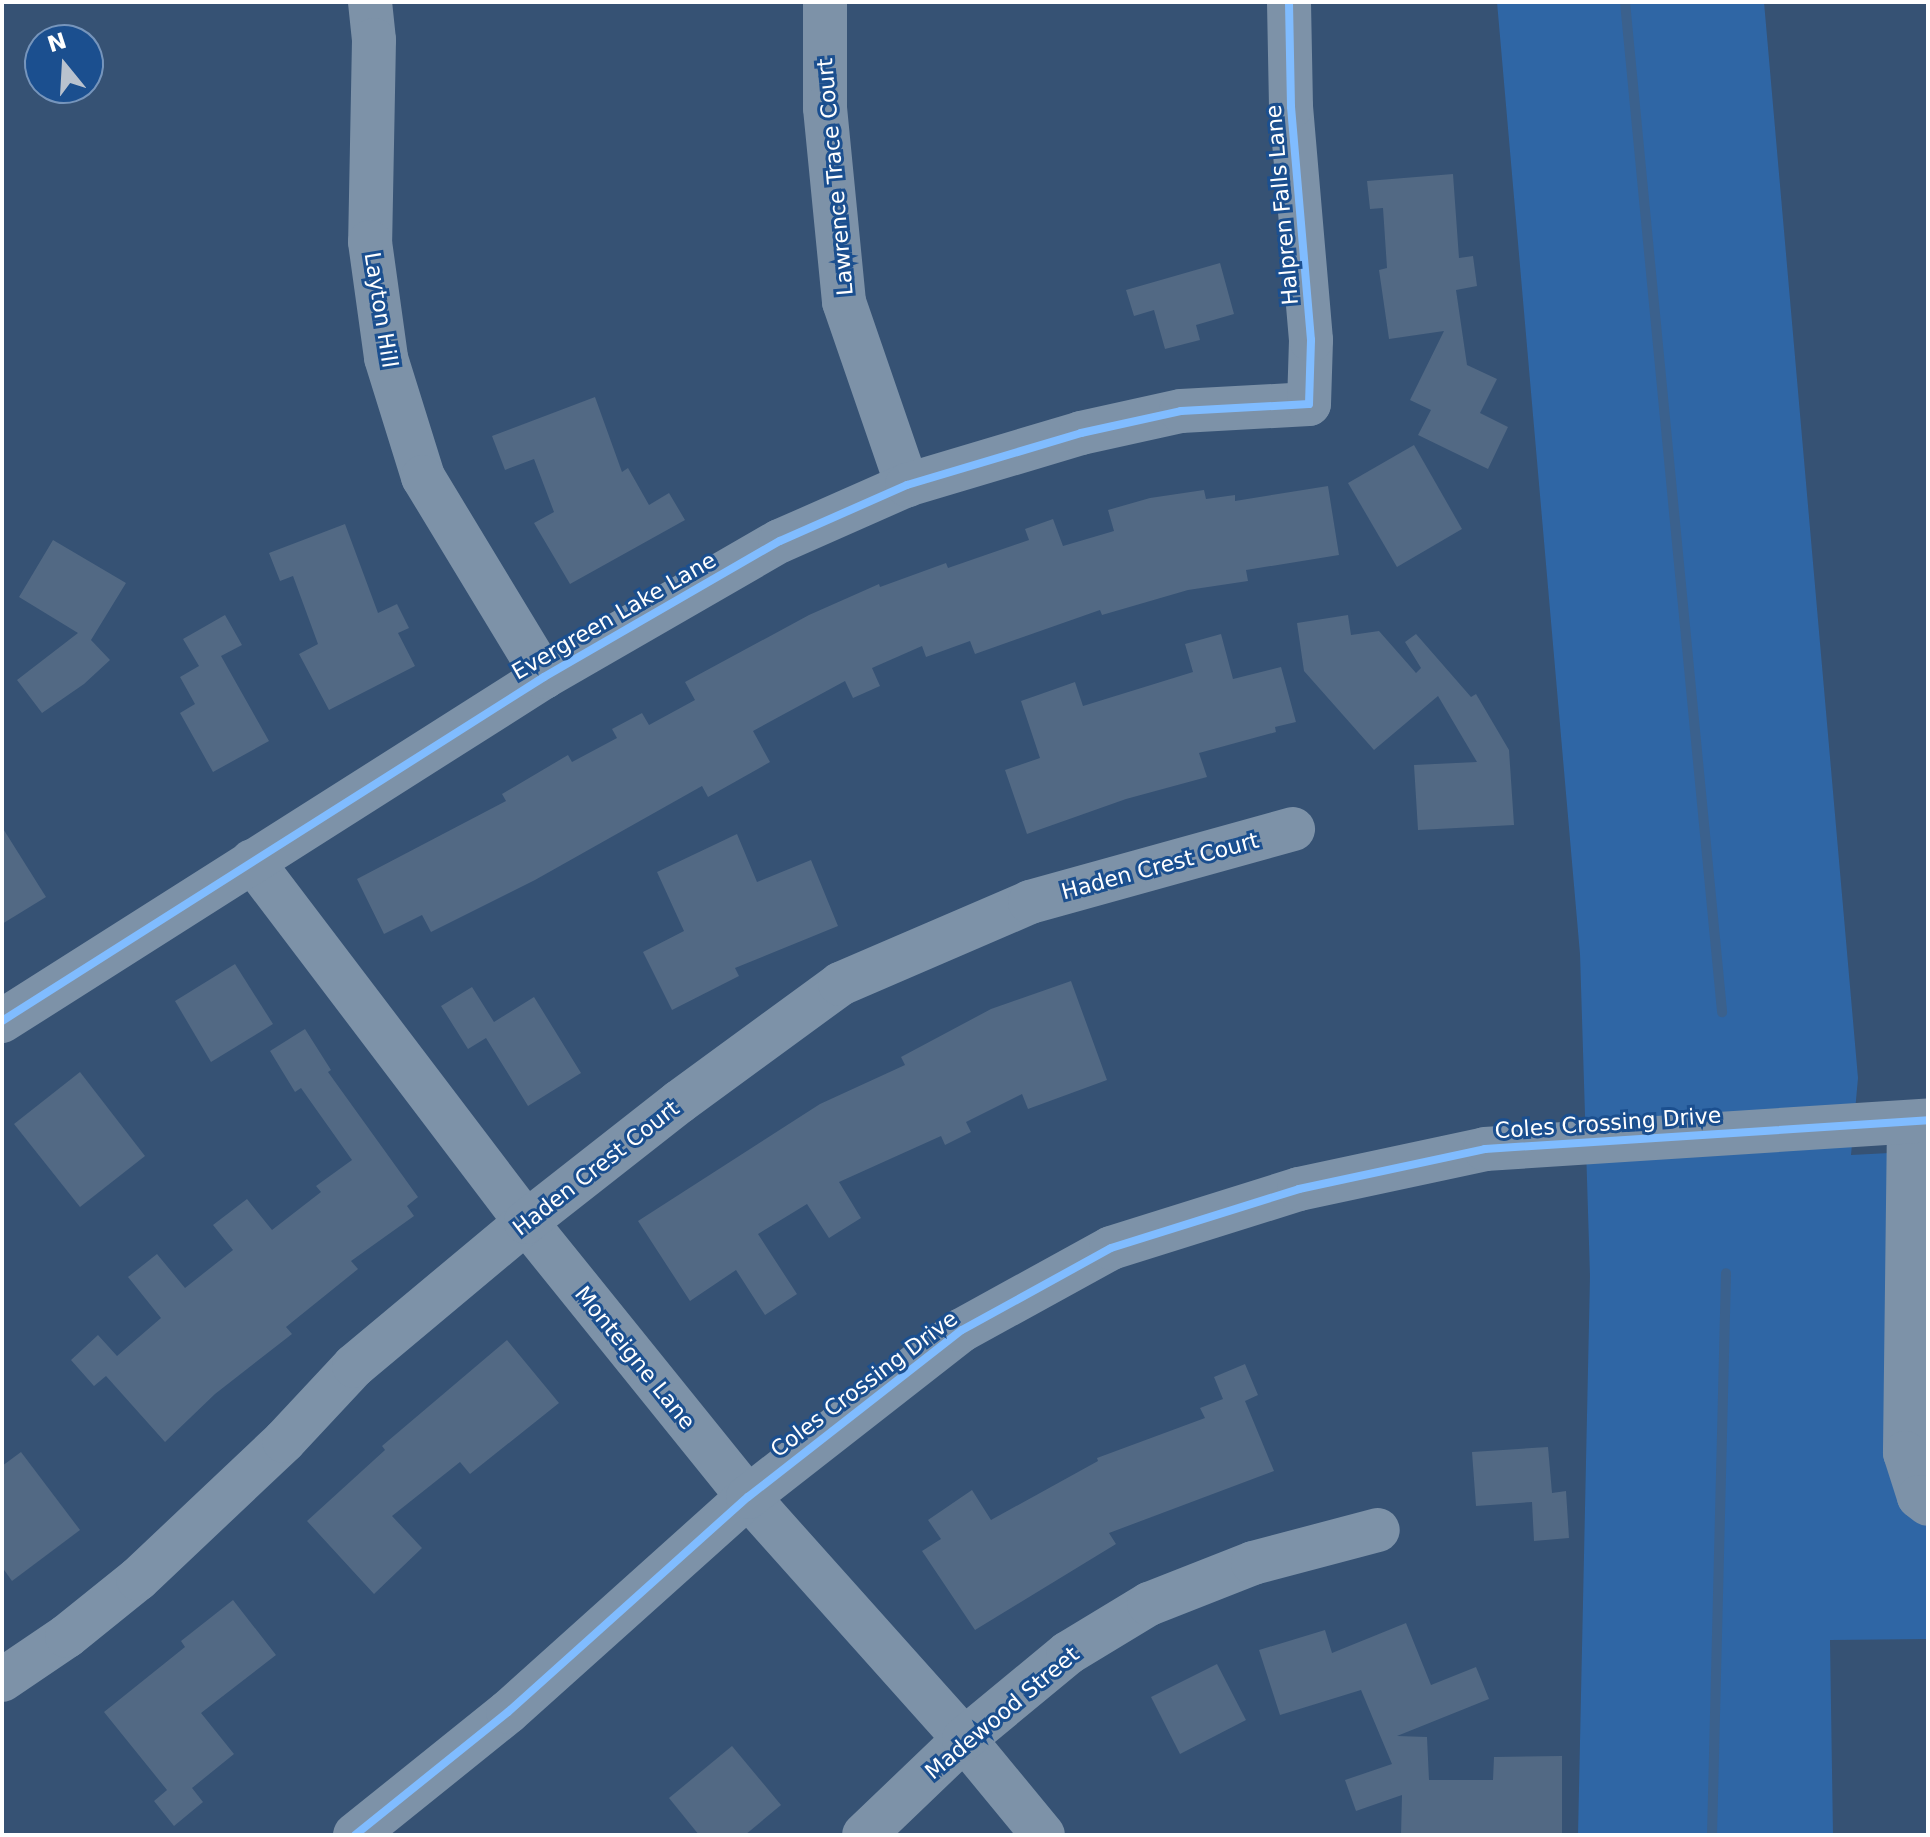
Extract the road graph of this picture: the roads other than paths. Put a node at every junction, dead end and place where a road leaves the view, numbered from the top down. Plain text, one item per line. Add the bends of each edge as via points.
1 (370, 2) edge
2 (825, 2) edge
3 (1289, 2) edge
4 (1309, 404) joint
5 (907, 485) junction
6 (544, 677) junction
7 (1293, 829) dead end
8 (252, 861) junction
9 (2, 1021) edge
10 (1918, 1121) edge
11 (526, 1222) junction
12 (748, 1497) junction
13 (1928, 1504) edge
14 (1378, 1530) dead end
15 (2, 1680) edge
16 (964, 1739) junction
17 (355, 1835) edge
18 (864, 1835) edge
19 (1043, 1835) edge

1 - 6 street, Layton Hill via 370,242 386,358 423,477
2 - 5 street, Lawrence Trace Court via 825,108 844,302
3 - 4 street, Halpren Falls Lane via 1291,107 1311,340
4 - 5 street, Evergreen Lake Lane via 1181,411 1081,433
5 - 6 street, Evergreen Lake Lane via 780,541
6 - 8 street, Evergreen Lake Lane
7 - 11 street, Haden Crest Court via 1030,902 840,984
8 - 9 street, Evergreen Lake Lane
8 - 11 street, Monteigne Lane
10 - 12 street, Coles Crossing Drive via 1485,1149 1299,1189 1111,1248 962,1330
10 - 13 street via 1905,1453 1919,1497
11 - 12 street, Monteigne Lane
11 - 15 street, Haden Crest Court via 354,1366 284,1441 138,1579
12 - 16 street, Monteigne Lane
12 - 17 street, Coles Crossing Drive via 508,1712
14 - 16 street, Madewood Street via 1253,1563 1149,1604 1068,1653
16 - 18 street, Madewood Street
16 - 19 street, Monteigne Lane

